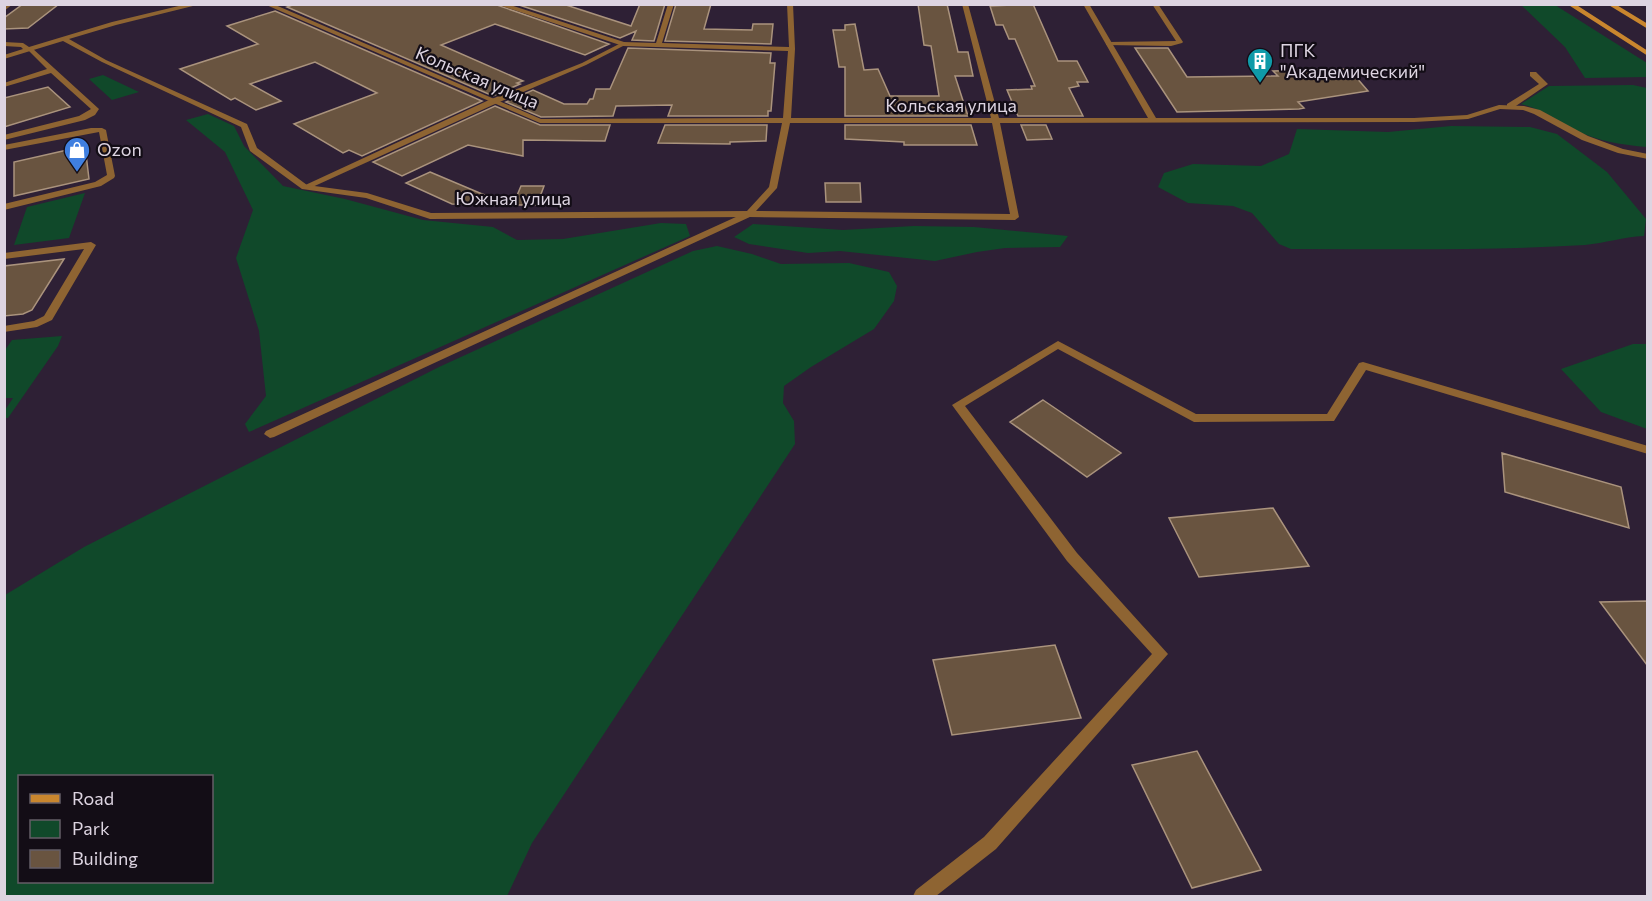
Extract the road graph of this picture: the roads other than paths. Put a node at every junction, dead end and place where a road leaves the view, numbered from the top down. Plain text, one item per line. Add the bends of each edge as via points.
1 (10, 4) edge
2 (198, 4) edge
3 (267, 4) edge
4 (499, 4) edge
5 (671, 4) edge
6 (790, 4) edge
7 (965, 4) edge
8 (1086, 4) edge
9 (1155, 4) edge
10 (1570, 4) edge
11 (1610, 4) edge
12 (4, 9) edge
13 (1647, 26) edge
14 (64, 39) junction
15 (4, 44) edge
16 (623, 44) junction
17 (1108, 44) junction
18 (658, 46) junction
19 (792, 49) junction
20 (30, 50) junction
21 (1647, 54) edge
22 (4, 57) edge
23 (52, 70) junction
24 (1533, 74) dead end
25 (4, 85) edge
26 (492, 102) junction
27 (1510, 106) junction
28 (786, 121) junction
29 (996, 121) junction
30 (1154, 121) junction
31 (4, 138) edge
32 (4, 148) edge
33 (1647, 156) edge
34 (305, 187) junction
35 (4, 207) edge
36 (749, 214) junction
37 (4, 256) edge
38 (4, 329) edge
39 (270, 434) dead end
40 (1647, 450) edge
41 (922, 897) edge

1 - 12 street
2 - 14 street via 128,19
3 - 26 street, Кольская улица
4 - 16 street
5 - 18 street
6 - 19 street
7 - 29 street
8 - 17 street
9 - 17 street via 1180,42
10 - 21 main road
11 - 13 main road
14 - 20 street
14 - 34 street, Южная улица via 244,126 253,148
15 - 20 street via 23,45
16 - 18 street
16 - 26 street
17 - 30 street
18 - 19 street
19 - 28 street
20 - 22 street
20 - 23 street
23 - 25 street
23 - 31 street via 94,111 82,118
24 - 27 street via 1544,84
26 - 28 street, Кольская улица via 540,121
26 - 34 street
27 - 30 street, Кольская улица via 1468,117 1414,120
27 - 33 street, Кольская улица via 1537,111 1562,127 1611,148
28 - 29 street, Кольская улица
28 - 36 street via 773,188
29 - 30 street, Кольская улица
29 - 36 street, Южная улица via 1015,217
32 - 35 street via 102,130 111,176 98,184
34 - 36 street, Южная улица via 367,196 430,216
36 - 39 street
37 - 38 street via 91,245 48,318 37,324
40 - 41 street via 1363,366 1330,418 1194,418 1058,344 958,405 1072,557 1161,654 990,843

